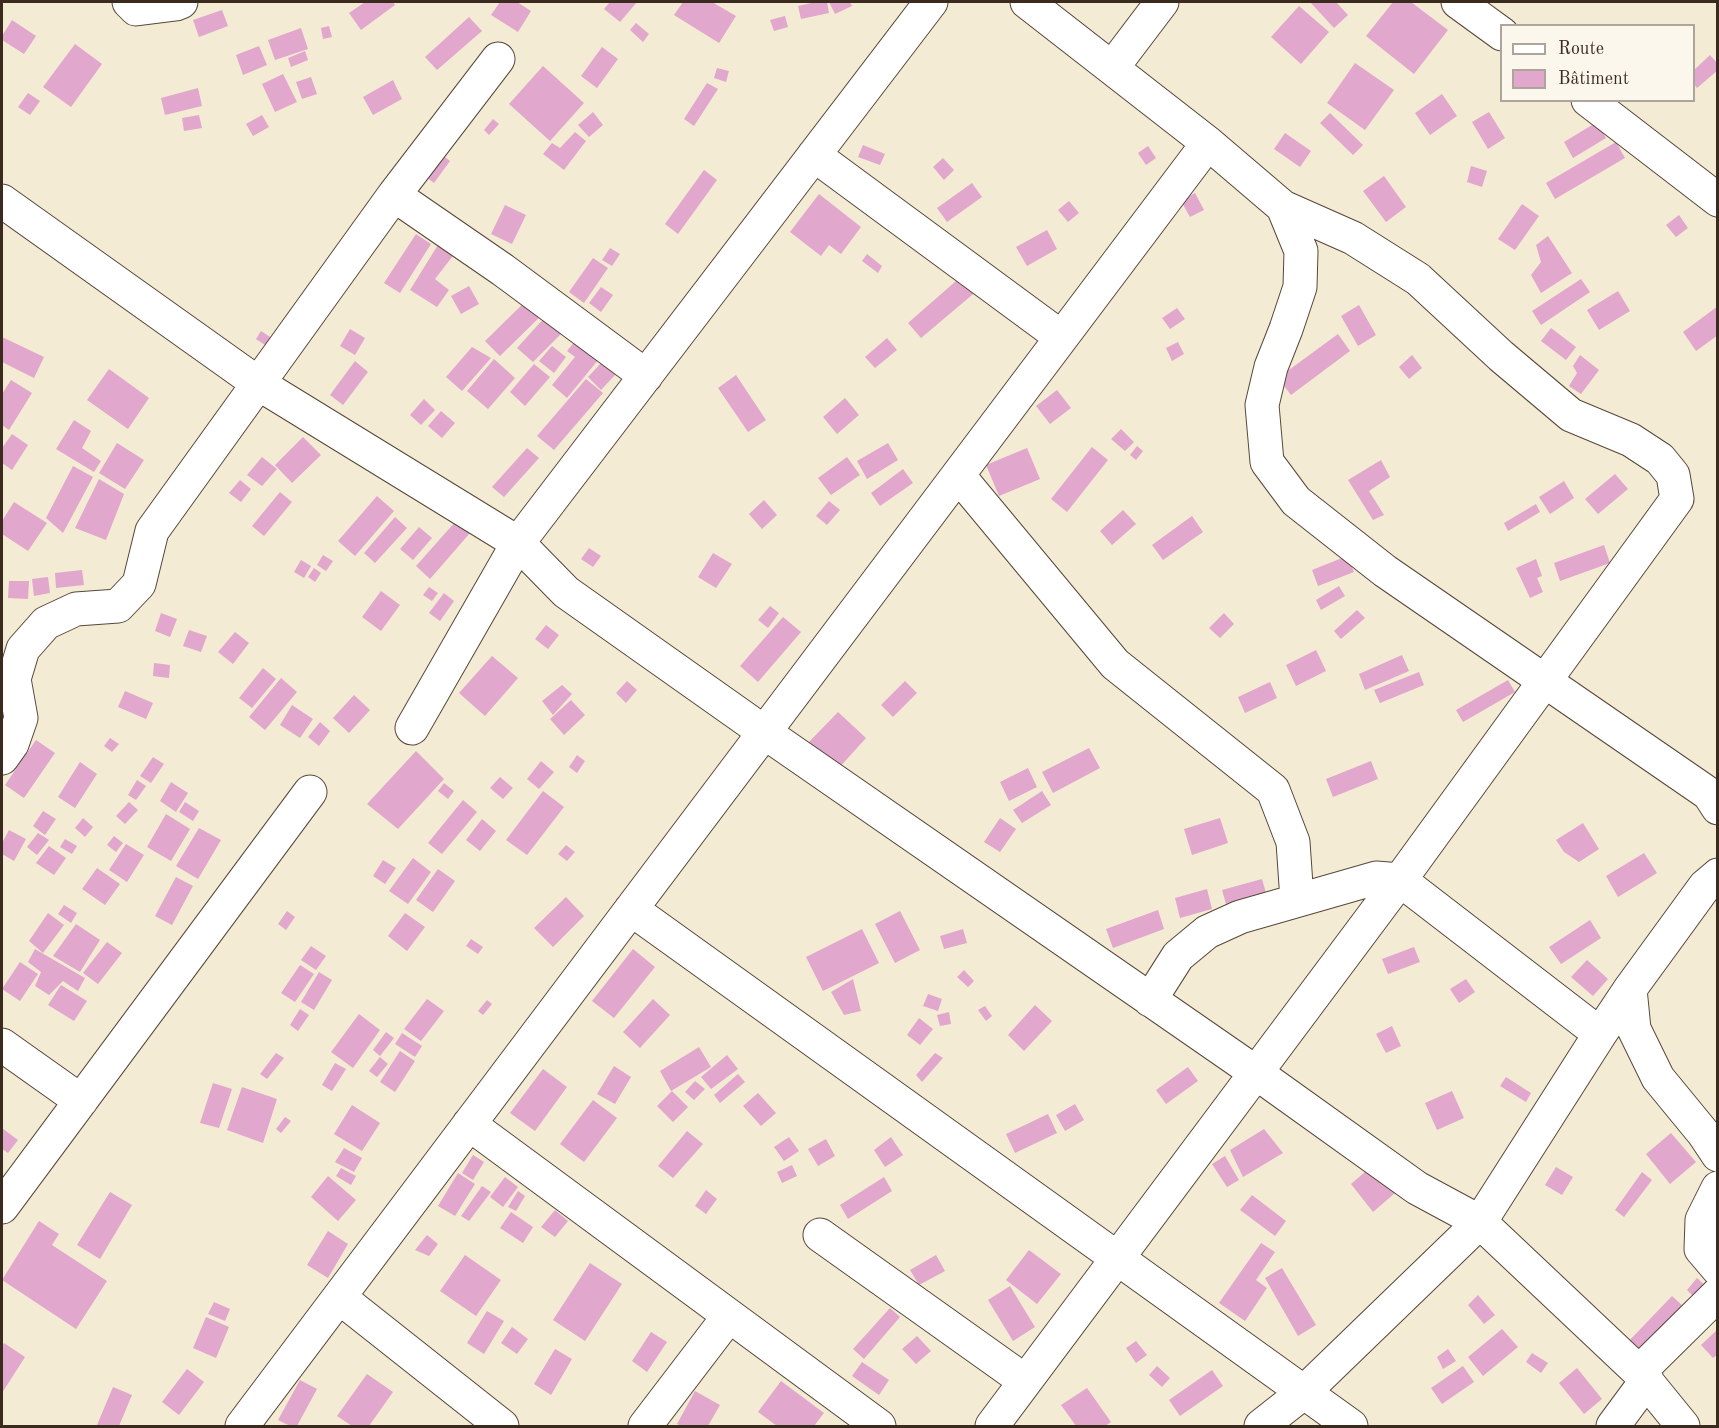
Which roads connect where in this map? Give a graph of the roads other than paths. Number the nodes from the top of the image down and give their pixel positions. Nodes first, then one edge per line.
1 (129, 2) edge
2 (181, 2) edge
3 (931, 2) edge
4 (1027, 2) edge
5 (1162, 2) edge
6 (1458, 2) edge
7 (1500, 33) edge
8 (498, 59) dead end
9 (1112, 68) junction
10 (1591, 102) edge
11 (1208, 143) junction
12 (814, 155) junction
13 (394, 195) junction
14 (1718, 200) edge
15 (1283, 207) junction
16 (7, 216) edge
17 (1061, 337) junction
18 (646, 376) junction
19 (259, 384) junction
20 (958, 475) junction
21 (518, 543) junction
22 (1545, 681) junction
23 (412, 728) dead end
24 (764, 732) junction
25 (2, 758) edge
26 (310, 792) dead end
27 (1718, 808) edge
28 (1718, 875) edge
29 (1400, 880) junction
30 (1297, 900) junction
31 (631, 909) junction
32 (1630, 988) junction
33 (1150, 1000) junction
34 (1600, 1034) junction
35 (2, 1045) edge
36 (1255, 1072) junction
37 (81, 1101) junction
38 (469, 1124) junction
39 (1718, 1155) edge
40 (1718, 1188) edge
41 (2, 1207) edge
42 (1480, 1222) junction
43 (819, 1235) dead end
44 (1116, 1258) junction
45 (1718, 1269) edge
46 (1718, 1294) edge
47 (339, 1297) junction
48 (729, 1316) junction
49 (1643, 1376) junction
50 (1025, 1381) junction
51 (1303, 1393) junction
52 (242, 1426) edge
53 (502, 1426) edge
54 (645, 1426) edge
55 (879, 1426) edge
56 (992, 1426) edge
57 (1262, 1426) edge
58 (1351, 1426) edge
59 (1613, 1426) edge
60 (1683, 1426) edge

1 - 2 street
3 - 12 street
4 - 9 street
5 - 9 street
6 - 7 street
8 - 13 street
9 - 11 street
10 - 14 street
11 - 15 street
11 - 17 street
12 - 17 street
12 - 18 street
13 - 18 street
13 - 19 street
15 - 22 street
15 - 22 street
16 - 19 street
17 - 20 street
18 - 21 street
19 - 21 street
19 - 25 street
20 - 24 street
20 - 30 street
21 - 23 street
21 - 24 street
22 - 27 street
22 - 29 street
24 - 31 street
24 - 33 street
26 - 37 street
28 - 32 street
29 - 30 street
29 - 34 street
29 - 36 street
30 - 33 street
31 - 38 street
31 - 44 street
32 - 34 street
32 - 39 street
33 - 36 street
34 - 42 street
35 - 37 street
36 - 42 street
36 - 44 street
37 - 41 street
38 - 47 street
38 - 48 street
40 - 45 street
42 - 49 street
42 - 51 street
43 - 50 street
44 - 50 street
44 - 51 street
46 - 49 street
47 - 52 street
47 - 53 street
48 - 54 street
48 - 55 street
49 - 59 street
49 - 60 street
50 - 56 street
51 - 57 street
51 - 58 street

